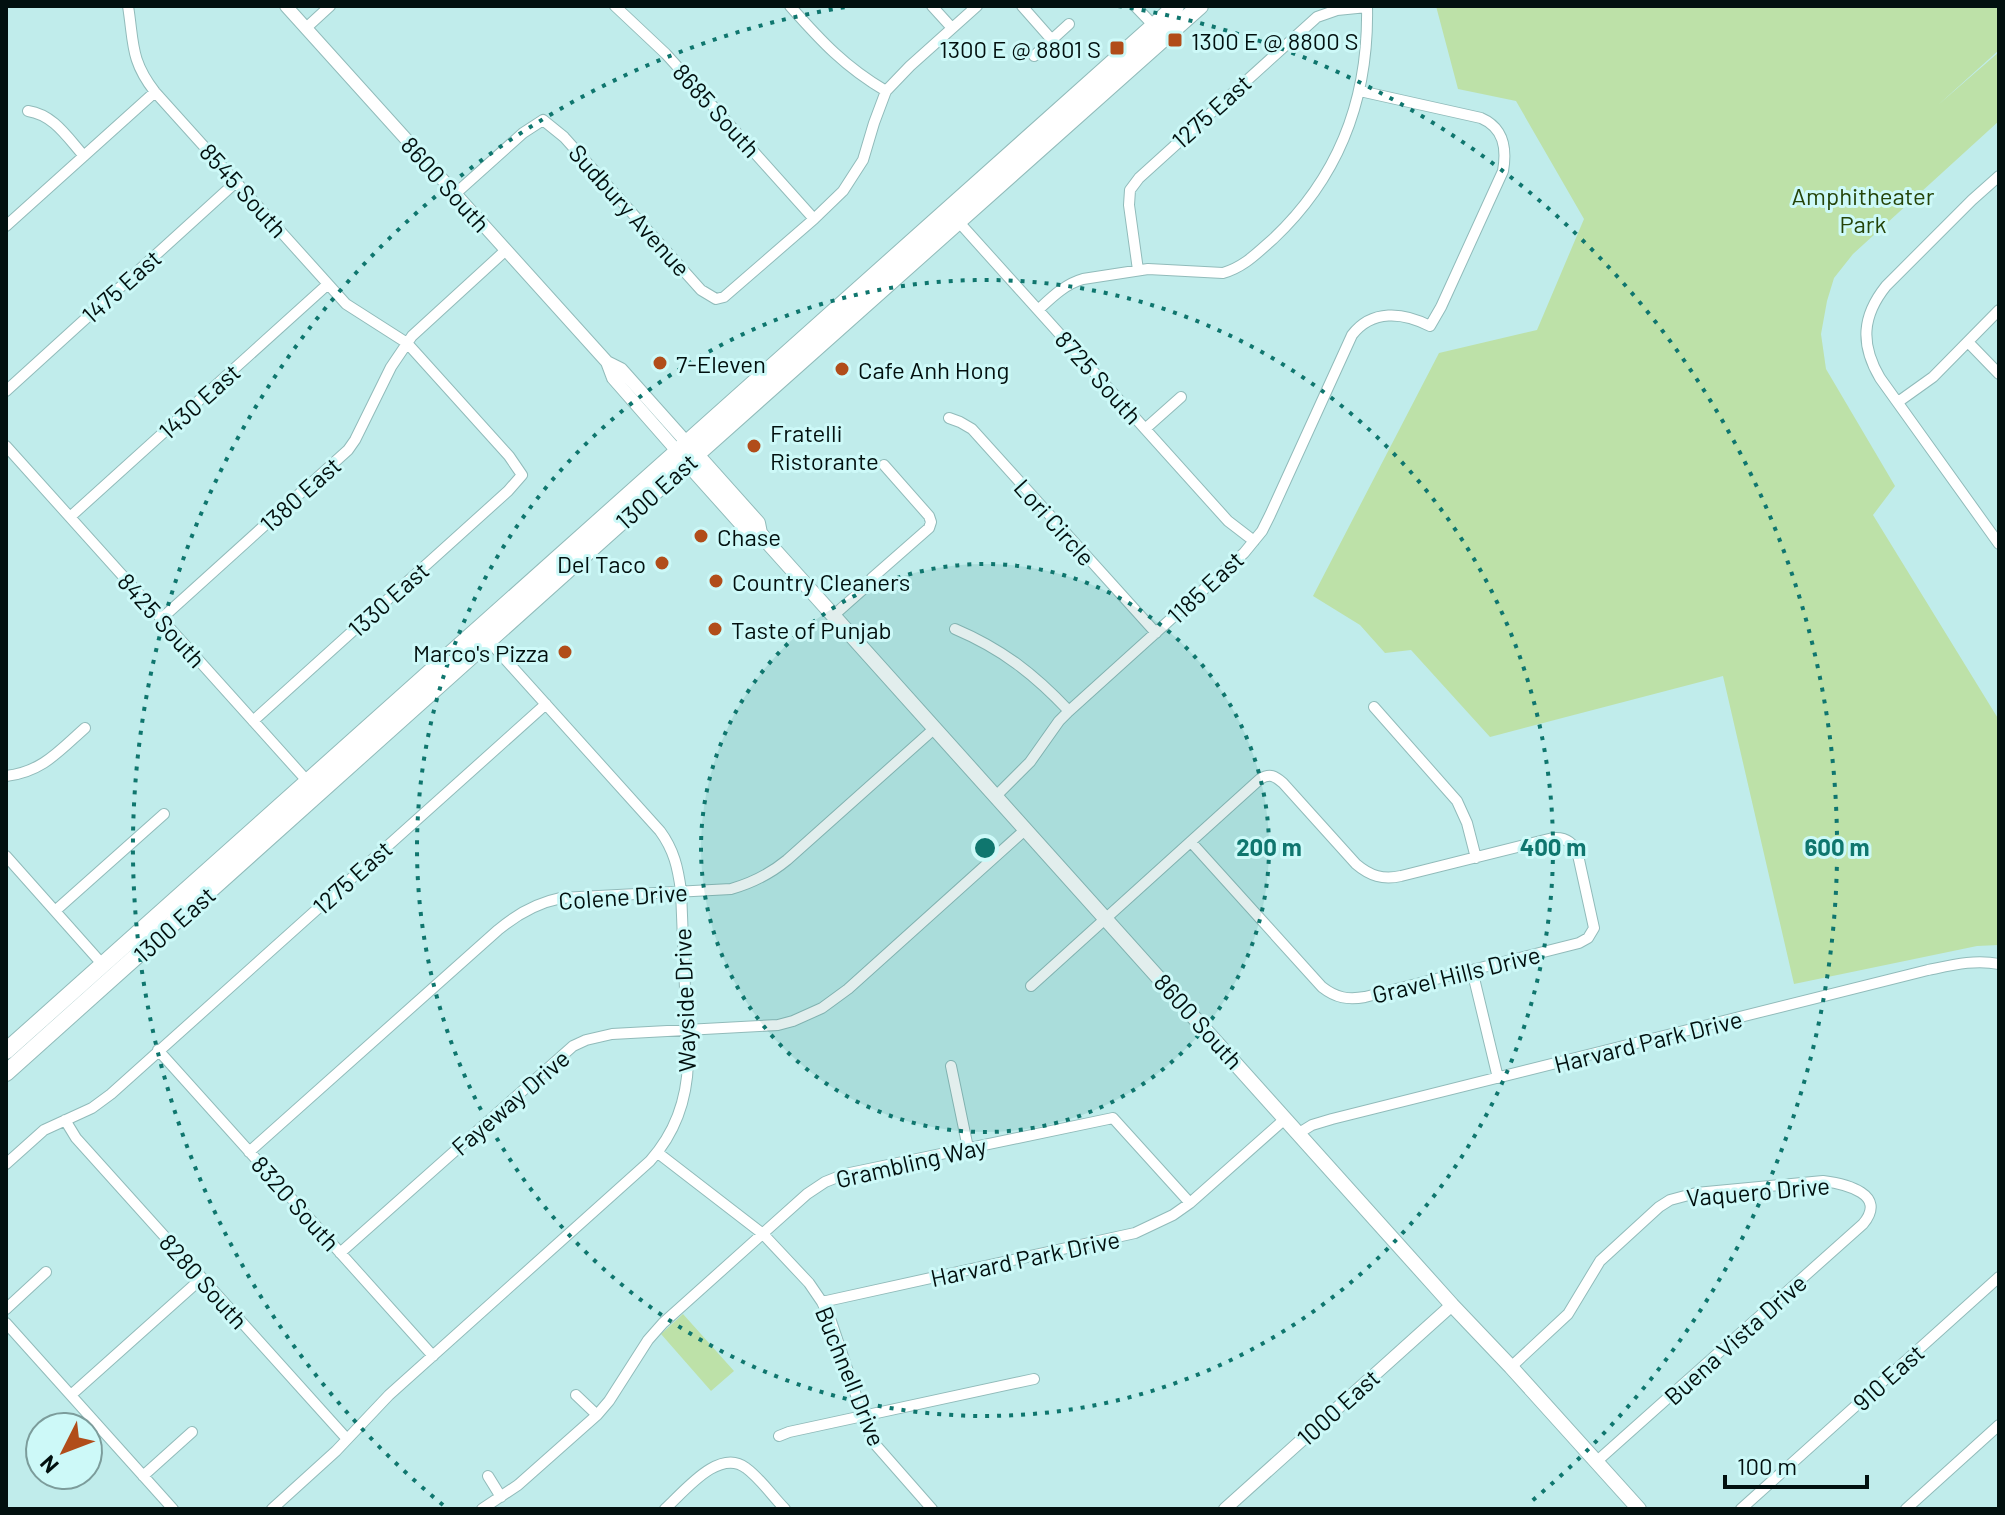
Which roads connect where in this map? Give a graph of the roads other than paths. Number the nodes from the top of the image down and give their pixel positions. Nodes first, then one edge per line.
1 (128, 6) edge
2 (286, 6) edge
3 (330, 6) edge
4 (615, 6) edge
5 (790, 6) edge
6 (932, 6) edge
7 (977, 6) edge
8 (1022, 6) edge
9 (1135, 6) edge
10 (1176, 6) edge
11 (1200, 6) edge
12 (1367, 6) edge
13 (1069, 24) dead end
14 (306, 28) junction
15 (952, 28) junction
16 (1159, 32) junction
17 (1052, 40) junction
18 (1034, 56) dead end
19 (886, 91) junction
20 (1360, 91) junction
21 (155, 92) junction
22 (28, 111) dead end
23 (84, 156) junction
24 (1999, 176) edge
25 (236, 182) junction
26 (455, 194) junction
27 (953, 215) junction
28 (814, 219) junction
29 (6, 226) edge
30 (506, 250) junction
31 (1138, 270) junction
32 (328, 284) junction
33 (1038, 310) junction
34 (1999, 310) edge
35 (1968, 342) junction
36 (407, 343) junction
37 (1999, 374) edge
38 (6, 391) edge
39 (1181, 397) dead end
40 (1898, 402) junction
41 (949, 418) dead end
42 (1145, 429) junction
43 (6, 446) edge
44 (687, 453) junction
45 (884, 465) dead end
46 (522, 475) joint
47 (70, 517) junction
48 (1254, 541) junction
49 (1999, 544) edge
50 (834, 615) junction
51 (161, 619) junction
52 (955, 629) dead end
53 (1156, 633) junction
54 (484, 636) junction
55 (546, 704) junction
56 (1374, 707) dead end
57 (1069, 711) junction
58 (253, 721) junction
59 (85, 728) dead end
60 (935, 728) junction
61 (6, 776) edge
62 (313, 788) junction
63 (996, 796) junction
64 (164, 814) dead end
65 (1026, 829) junction
66 (1191, 842) junction
67 (6, 856) edge
68 (1476, 858) junction
69 (681, 891) junction
70 (55, 911) junction
71 (1106, 918) junction
72 (1999, 964) edge
73 (103, 965) junction
74 (1472, 970) junction
75 (1031, 986) dead end
76 (687, 1030) junction
77 (158, 1050) junction
78 (6, 1051) edge
79 (951, 1066) dead end
80 (6, 1073) edge
81 (1498, 1078) junction
82 (1286, 1118) junction
83 (65, 1120) junction
84 (1299, 1133) junction
85 (968, 1148) junction
86 (249, 1152) junction
87 (658, 1153) junction
88 (6, 1164) edge
89 (1190, 1203) junction
90 (1871, 1213) joint
91 (763, 1234) junction
92 (340, 1253) junction
93 (46, 1272) dead end
94 (1999, 1277) edge
95 (202, 1278) junction
96 (822, 1302) junction
97 (1452, 1305) junction
98 (6, 1309) edge
99 (6, 1323) edge
100 (433, 1356) junction
101 (1511, 1367) junction
102 (1034, 1379) dead end
103 (71, 1395) junction
104 (576, 1395) dead end
105 (597, 1415) junction
106 (863, 1416) junction
107 (1999, 1425) edge
108 (192, 1432) dead end
109 (779, 1436) dead end
110 (347, 1439) junction
111 (1596, 1462) junction
112 (143, 1476) junction
113 (488, 1476) dead end
114 (501, 1497) junction
115 (173, 1509) edge
116 (272, 1509) edge
117 (482, 1509) edge
118 (665, 1509) edge
119 (785, 1509) edge
120 (932, 1509) edge
121 (1225, 1509) edge
122 (1639, 1509) edge
123 (1741, 1509) edge
124 (1906, 1509) edge

1 - 21 street, 8545 South
2 - 14 street, 8600 South
3 - 14 street
4 - 28 street, 8685 South
5 - 19 street
6 - 15 street
7 - 15 street
8 - 17 street
9 - 16 street
10 - 16 main road, 1300 East
11 - 16 main road, 1300 East
12 - 20 street
12 - 31 street, 1275 East
13 - 17 street
14 - 26 street, 8600 South
15 - 19 street
16 - 27 main road, 1300 East
17 - 18 street
19 - 28 street
20 - 31 street
20 - 48 street, 1185 East
21 - 23 street
21 - 25 street, 8545 South
22 - 23 street
23 - 29 street
24 - 40 street
25 - 32 street, 8545 South
25 - 38 street, 1475 East
26 - 28 street, Sudbury Avenue
26 - 30 street, 8600 South
27 - 33 street, 8725 South
27 - 44 main road, 1300 East
30 - 36 street, 1380 East
30 - 44 street, 8600 South
31 - 33 street
32 - 36 street, 8545 South
32 - 47 street, 1430 East
33 - 42 street, 8725 South
34 - 35 street
35 - 37 street
35 - 40 street
36 - 46 street, 8545 South
36 - 51 street, 1380 East
39 - 42 street
40 - 49 street
41 - 53 street, Lori Circle
42 - 48 street, 8725 South
43 - 47 street, 8425 South
44 - 50 main road, 8600 South
44 - 54 main road, 1300 East
45 - 50 street
46 - 58 street, 1330 East
47 - 51 street, 8425 South
48 - 53 street, 1185 East
50 - 60 main road, 8600 South
51 - 58 street, 8425 South
52 - 57 street
53 - 57 street, 1185 East
54 - 55 street, Wayside Drive
54 - 62 main road, 1300 East
55 - 69 street, Wayside Drive
55 - 77 street, 1275 East
56 - 68 street
57 - 63 street, 1185 East
58 - 62 street, 8425 South
59 - 61 street
60 - 63 main road, 8600 South
60 - 69 street, Colene Drive
62 - 73 main road, 1300 East
62 - 80 main road, 1300 East
63 - 65 main road, 8600 South
64 - 70 street
65 - 71 main road, 8600 South
65 - 76 street, Fayeway Drive
66 - 68 street
66 - 71 street
66 - 74 street, Gravel Hills Drive
67 - 70 street
68 - 74 street, Gravel Hills Drive
69 - 76 street, Wayside Drive
69 - 86 street, Colene Drive
70 - 73 street
71 - 75 street
71 - 82 main road, 8600 South
72 - 81 street, Harvard Park Drive
73 - 78 main road, 1300 East
74 - 81 street
76 - 87 street, Wayside Drive
76 - 92 street, Fayeway Drive
77 - 83 street, 1275 East
77 - 86 street, 8320 South
79 - 85 street
81 - 84 street, Harvard Park Drive
82 - 84 main road, 8600 South
82 - 89 street, Harvard Park Drive
83 - 88 street, 1275 East
83 - 95 street, 8280 South
84 - 97 main road, 8600 South
85 - 89 street, Grambling Way
85 - 91 street, Grambling Way
86 - 92 street, 8320 South
87 - 91 street, Buchnell Drive
87 - 100 street, Wayside Drive
89 - 96 street, Harvard Park Drive
90 - 101 street, Vaquero Drive
90 - 111 street, Buena Vista Drive
91 - 96 street, Buchnell Drive
91 - 105 street, Grambling Way
92 - 100 street, 8320 South
93 - 98 street
94 - 123 street, 910 East
95 - 103 street
95 - 110 street, 8280 South
96 - 106 street, Buchnell Drive
97 - 101 main road, 8600 South
97 - 121 street, 1000 East
99 - 103 street
100 - 110 street, Wayside Drive
101 - 111 main road, 8600 South
102 - 106 street
103 - 112 street
104 - 105 street
105 - 114 street, Grambling Way
106 - 109 street
106 - 120 street, Buchnell Drive
107 - 124 street
108 - 112 street
110 - 116 street, Wayside Drive
111 - 122 main road, 8600 South
112 - 115 street
113 - 114 street
114 - 117 street, Grambling Way
118 - 119 street

